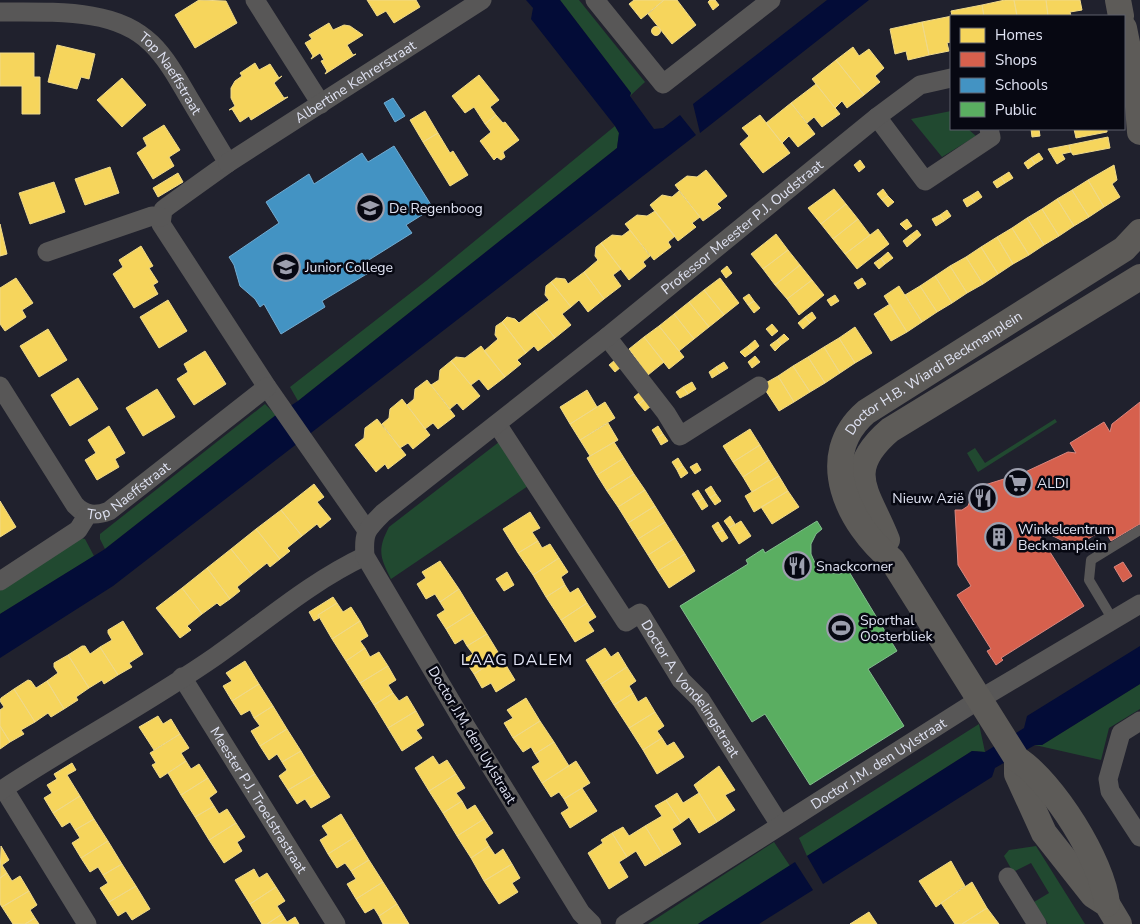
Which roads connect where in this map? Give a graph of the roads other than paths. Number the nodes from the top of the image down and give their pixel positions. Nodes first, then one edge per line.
1 (255, 0) edge
2 (482, 0) edge
3 (595, 0) edge
4 (772, 0) edge
5 (1118, 0) edge
6 (0, 12) edge
7 (1121, 15) edge
8 (1125, 38) edge
9 (950, 78) edge
10 (1137, 85) edge
11 (321, 104) junction
12 (877, 117) junction
13 (989, 130) edge
14 (1140, 132) edge
15 (228, 163) junction
16 (161, 217) junction
17 (1140, 232) edge
18 (48, 252) dead end
19 (1140, 277) edge
20 (607, 337) junction
21 (0, 386) edge
22 (759, 386) dead end
23 (267, 387) junction
24 (498, 424) junction
25 (88, 514) junction
26 (1140, 530) edge
27 (365, 542) junction
28 (892, 560) junction
29 (0, 581) edge
30 (1140, 604) edge
31 (1113, 620) junction
32 (182, 677) junction
33 (980, 699) junction
34 (1140, 721) edge
35 (2, 790) edge
36 (780, 825) junction
37 (1140, 837) edge
38 (1008, 877) dead end
39 (1113, 914) edge
40 (87, 924) edge
41 (336, 924) edge
42 (592, 924) edge
43 (625, 924) edge
44 (1037, 924) edge

1 - 11 street
2 - 11 street, Albertine Kehrerstraat
3 - 4 street
5 - 7 street
6 - 15 street, Top Naeffstraat
8 - 10 street
9 - 12 street, Professor Meester P.J. Oudstraat
10 - 14 street
11 - 15 street, Albertine Kehrerstraat
12 - 13 street
12 - 20 street, Professor Meester P.J. Oudstraat
15 - 16 street
16 - 18 street
16 - 23 street
17 - 28 street, Doctor H.B. Wiardi Beckmanplein
19 - 28 street, Doctor H.B. Wiardi Beckmanplein
20 - 22 street
20 - 24 street, Professor Meester P.J. Oudstraat
21 - 25 street, Top Naeffstraat
23 - 25 street, Top Naeffstraat
23 - 27 street, Doctor J.M. den Uylstraat
24 - 27 street, Professor Meester P.J. Oudstraat
24 - 36 street, Doctor A. Vondelingstraat
25 - 29 street
26 - 31 lane
27 - 32 street, Professor Meester P.J. Oudstraat
27 - 42 street, Doctor J.M. den Uylstraat
28 - 33 street, Doctor H.B. Wiardi Beckmanplein
30 - 31 street, Doctor J.M. den Uylstraat
31 - 33 street, Doctor J.M. den Uylstraat
32 - 35 street, Professor Meester P.J. Oudstraat
32 - 41 street, Meester P.J. Troelstrastraat
33 - 36 street, Doctor J.M. den Uylstraat
33 - 39 street, Doctor H.B. Wiardi Beckmanplein
34 - 37 street
35 - 40 street
36 - 43 street, Doctor J.M. den Uylstraat
38 - 44 street

